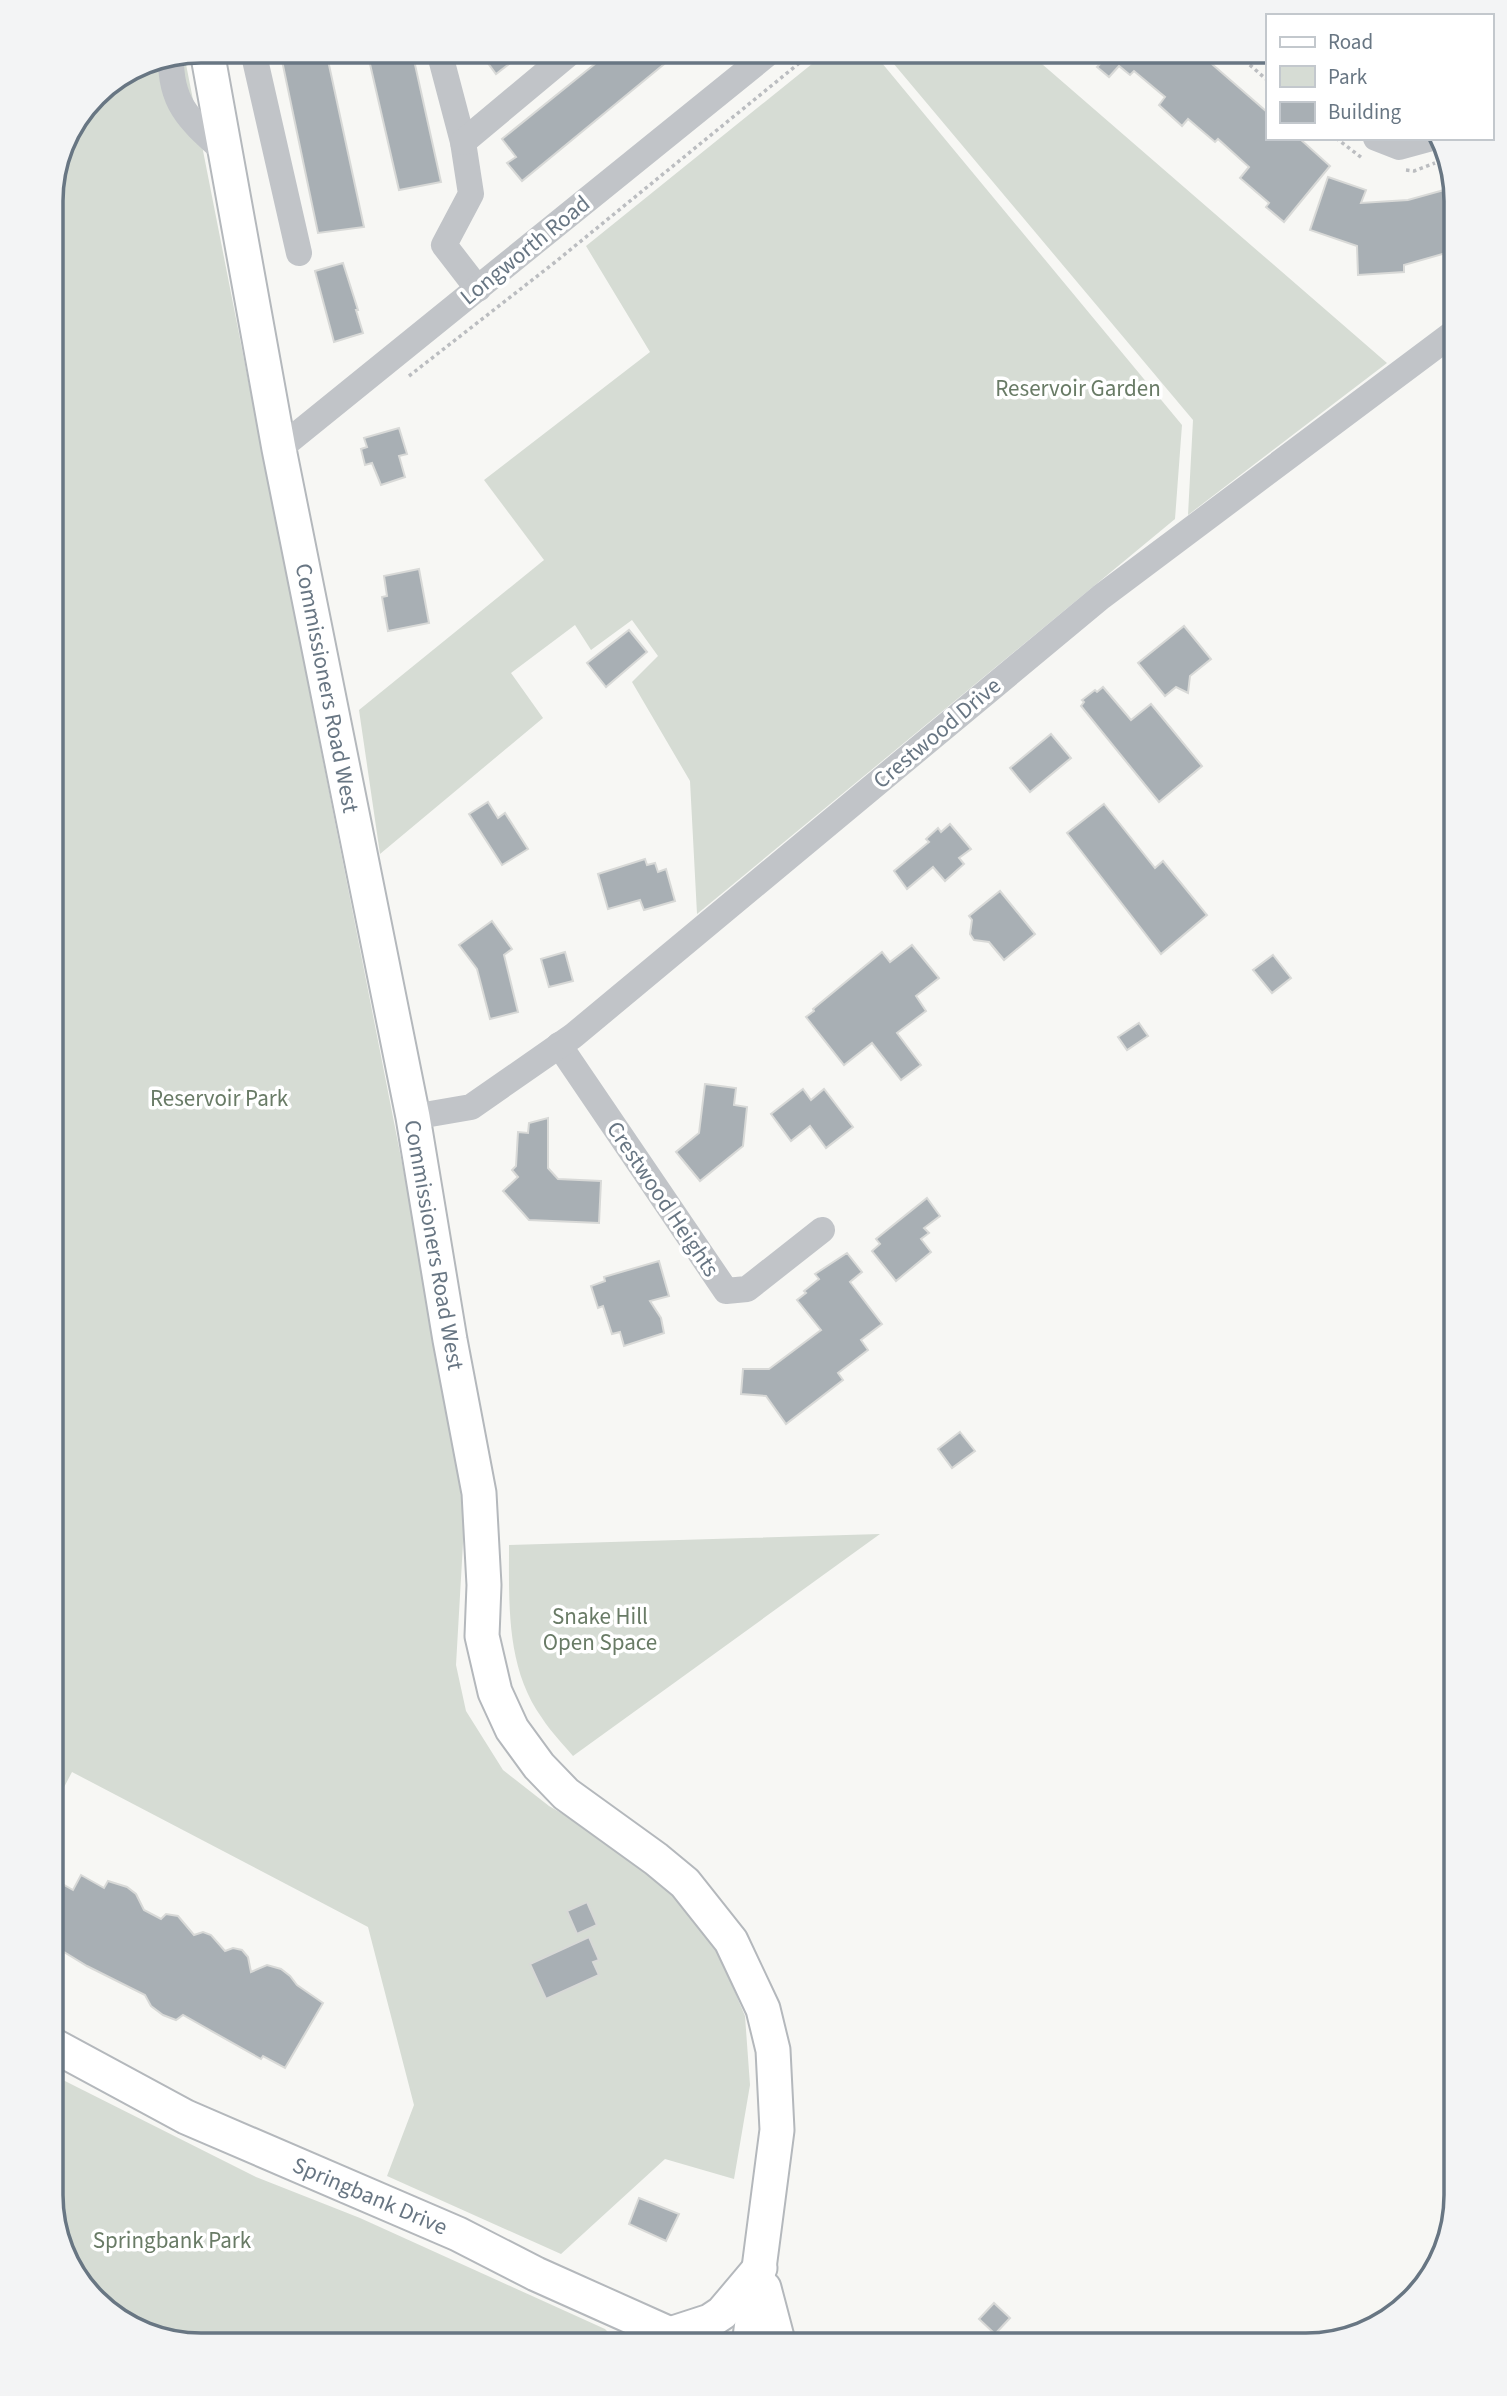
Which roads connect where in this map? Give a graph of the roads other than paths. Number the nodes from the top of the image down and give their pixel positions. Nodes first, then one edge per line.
1 (209, 63) edge
2 (256, 63) edge
3 (442, 63) edge
4 (558, 63) edge
5 (756, 63) edge
6 (172, 66) edge
7 (1382, 140) edge
8 (1424, 140) edge
9 (463, 142) junction
10 (226, 153) junction
11 (299, 253) dead end
12 (478, 289) junction
13 (1444, 340) edge
14 (279, 449) junction
15 (559, 1045) junction
16 (413, 1117) junction
17 (822, 1230) dead end
18 (63, 2050) edge
19 (760, 2268) junction
20 (652, 2333) edge
21 (685, 2333) edge
22 (751, 2333) edge
23 (776, 2333) edge

1 - 10 main road, Commissioners Road West
2 - 11 street
3 - 9 street
4 - 9 street
5 - 12 street, Longworth Road
6 - 10 street
7 - 8 street
9 - 12 street
10 - 14 main road, Commissioners Road West
12 - 14 street, Longworth Road
13 - 15 street, Crestwood Drive
14 - 16 main road, Commissioners Road West
15 - 16 street, Crestwood Drive
15 - 17 street, Crestwood Heights
16 - 19 main road, Commissioners Road West
18 - 20 main road, Springbank Drive
19 - 21 main road
19 - 22 main road, Commissioners Road West
19 - 23 main road

